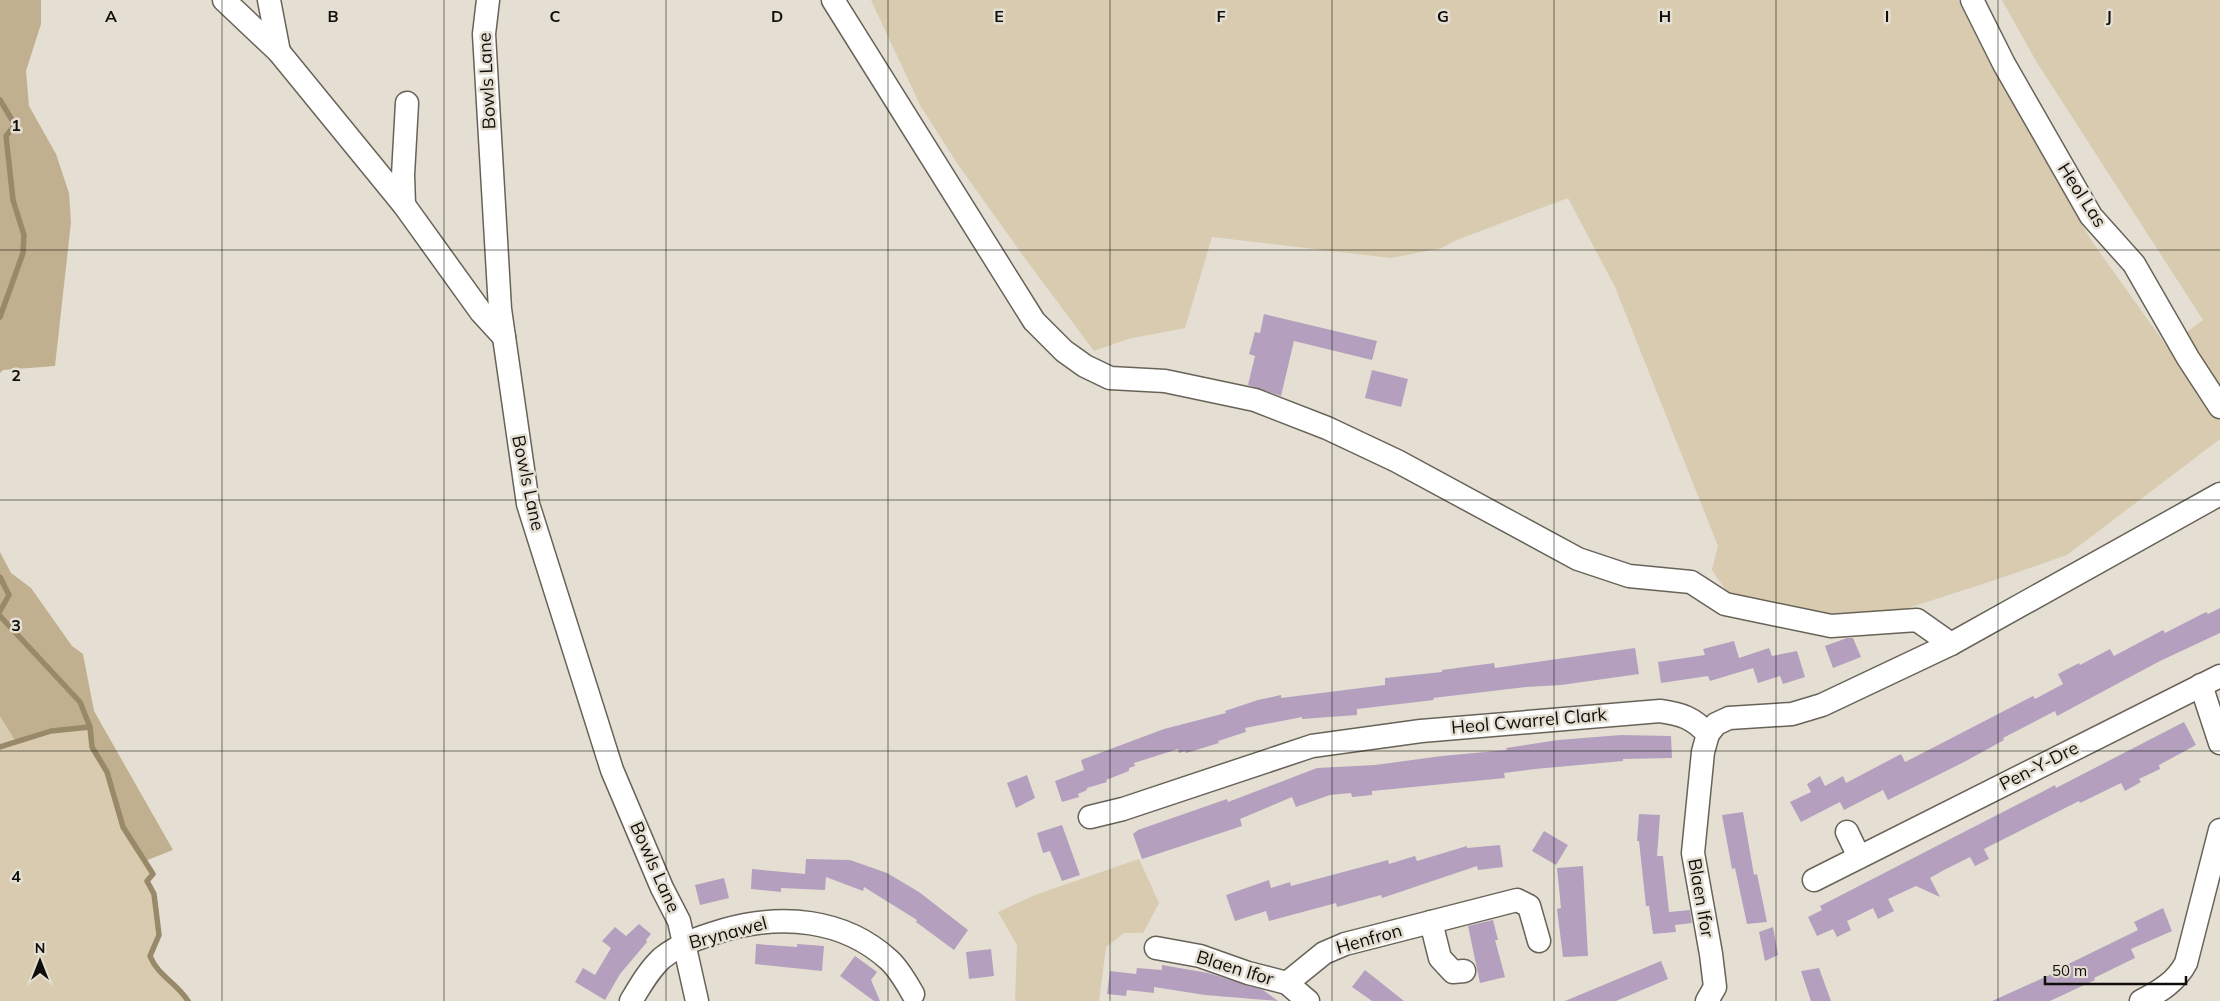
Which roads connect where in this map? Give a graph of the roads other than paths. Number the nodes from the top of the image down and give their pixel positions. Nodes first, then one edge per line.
1 (224, 0) edge
2 (268, 0) edge
3 (488, 0) edge
4 (833, 0) edge
5 (1972, 0) edge
6 (279, 52) junction
7 (407, 103) dead end
8 (404, 205) junction
9 (504, 337) junction
10 (2220, 407) edge
11 (2220, 494) edge
12 (1951, 644) junction
13 (2210, 680) edge
14 (1708, 734) junction
15 (2220, 743) edge
16 (1090, 817) dead end
17 (2220, 830) edge
18 (1847, 832) dead end
19 (1859, 857) junction
20 (1814, 880) dead end
21 (1431, 922) junction
22 (1538, 941) dead end
23 (684, 943) junction
24 (1156, 948) dead end
25 (1464, 971) dead end
26 (1287, 983) junction
27 (913, 994) dead end
28 (2171, 994) edge
29 (631, 1001) edge
30 (697, 1001) edge
31 (1308, 1001) edge
32 (1707, 1001) edge
33 (2141, 1001) edge

1 - 6 street
2 - 6 street
3 - 9 street, Bowls Lane
4 - 12 street
5 - 10 street, Heol Las
6 - 8 street
7 - 8 street
8 - 9 street
9 - 23 street, Bowls Lane
11 - 12 street
12 - 14 street
13 - 15 street
13 - 19 street, Pen-Y-Dre
14 - 16 street, Heol Cwarrel Clark
14 - 32 street, Blaen Ifor
17 - 28 street
18 - 19 street
19 - 20 street, Pen-Y-Dre
21 - 22 street, Henfron
21 - 25 street
21 - 26 street, Henfron
23 - 27 street, Brynawel
23 - 29 street, Brynawel
23 - 30 street, Bowls Lane
24 - 26 street, Blaen Ifor
26 - 31 street, Blaen Ifor
28 - 33 street

